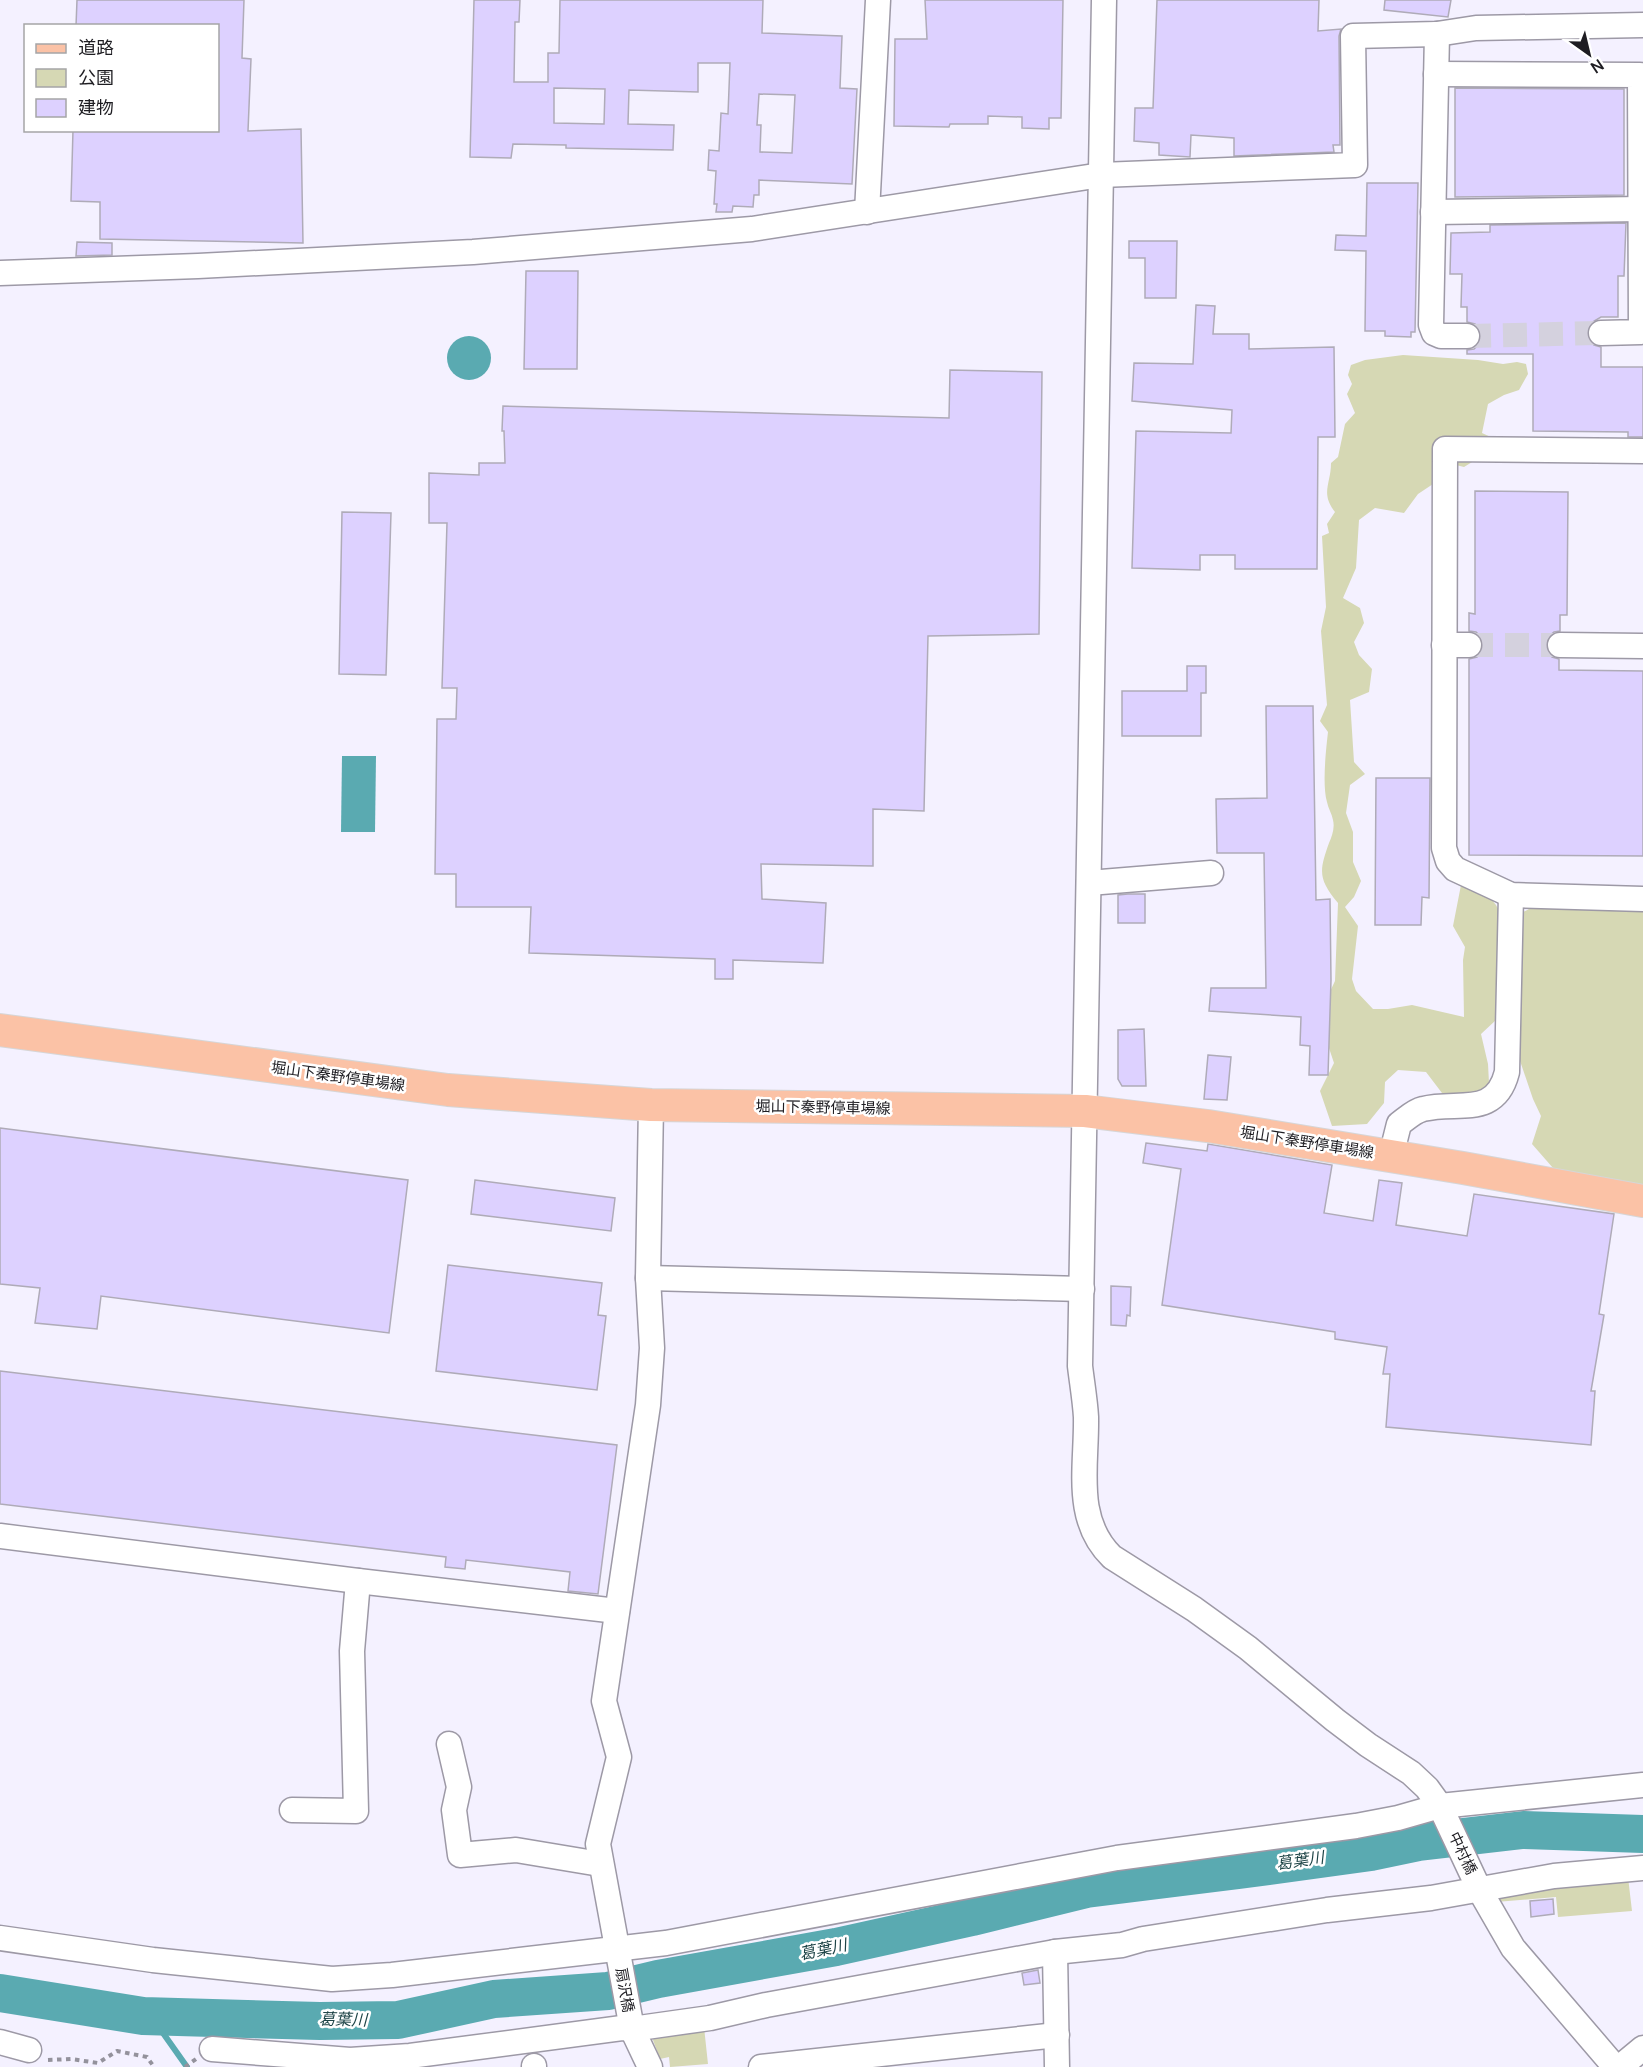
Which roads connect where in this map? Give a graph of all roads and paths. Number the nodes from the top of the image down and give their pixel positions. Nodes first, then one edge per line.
1 (878, 0) edge
2 (1104, 0) edge
3 (1643, 25) edge
4 (1437, 34) junction
5 (1436, 74) junction
6 (1101, 175) junction
7 (1641, 209) junction
8 (867, 212) junction
9 (1433, 212) junction
10 (0, 273) edge
11 (1601, 333) tunnel mouth
12 (1467, 336) tunnel mouth
13 (1643, 451) edge
14 (1444, 645) junction
15 (1469, 645) tunnel mouth
16 (1560, 645) tunnel mouth
17 (1643, 646) edge
18 (1211, 873) dead end
19 (1089, 883) junction
20 (1511, 895) junction
21 (1643, 898) edge
22 (0, 1030) edge
23 (651, 1105) junction
24 (1085, 1111) junction
25 (1391, 1156) junction
26 (1643, 1201) edge
27 (648, 1278) junction
28 (1082, 1289) junction
29 (0, 1536) edge
30 (358, 1581) junction
31 (618, 1611) junction
32 (449, 1744) dead end
33 (1643, 1785) edge
34 (292, 1810) dead end
35 (1443, 1812) junction
36 (600, 1864) junction
37 (1643, 1868) edge
38 (1479, 1889) junction
39 (0, 1938) edge
40 (618, 1950) junction
41 (1056, 1952) junction
42 (632, 2029) junction
43 (1057, 2035) junction
44 (0, 2042) edge
45 (1643, 2048) edge
46 (212, 2049) dead end
47 (29, 2050) joint
48 (916, 2058) edge
49 (154, 2067) edge
50 (650, 2067) edge
51 (761, 2067) edge
52 (1057, 2067) edge
53 (1615, 2067) edge
54 (1620, 2067) edge

1 - 8 street
2 - 6 street, 中村橋
3 - 4 street
4 - 5 street
4 - 6 street
5 - 7 street
5 - 9 street
6 - 8 street
6 - 19 street, 中村橋
7 - 9 street
7 - 11 street
8 - 10 street
9 - 12 street
13 - 14 street
14 - 15 street
14 - 20 street
16 - 17 street
18 - 19 street
19 - 24 street, 中村橋
20 - 21 street
20 - 25 street
22 - 23 main road, 堀山下秦野停車場線
23 - 24 main road, 堀山下秦野停車場線
23 - 27 street, 扇沢橋
24 - 25 main road, 堀山下秦野停車場線
24 - 28 street, 中村橋
25 - 26 main road, 堀山下秦野停車場線
27 - 28 street
27 - 31 street, 扇沢橋
28 - 35 street, 中村橋
29 - 30 street
30 - 31 street
30 - 34 street
31 - 36 street, 扇沢橋
32 - 36 street
33 - 35 street
35 - 38 street, 中村橋
35 - 40 street
36 - 40 street, 扇沢橋
37 - 38 street
38 - 41 street
38 - 53 street, 中村橋
39 - 40 street
40 - 42 street, 扇沢橋
41 - 42 street
41 - 43 street
42 - 46 street
42 - 50 street, 扇沢橋
43 - 48 street
43 - 52 street
44 - 47 street
45 - 54 street
47 - 49 path
48 - 51 street

